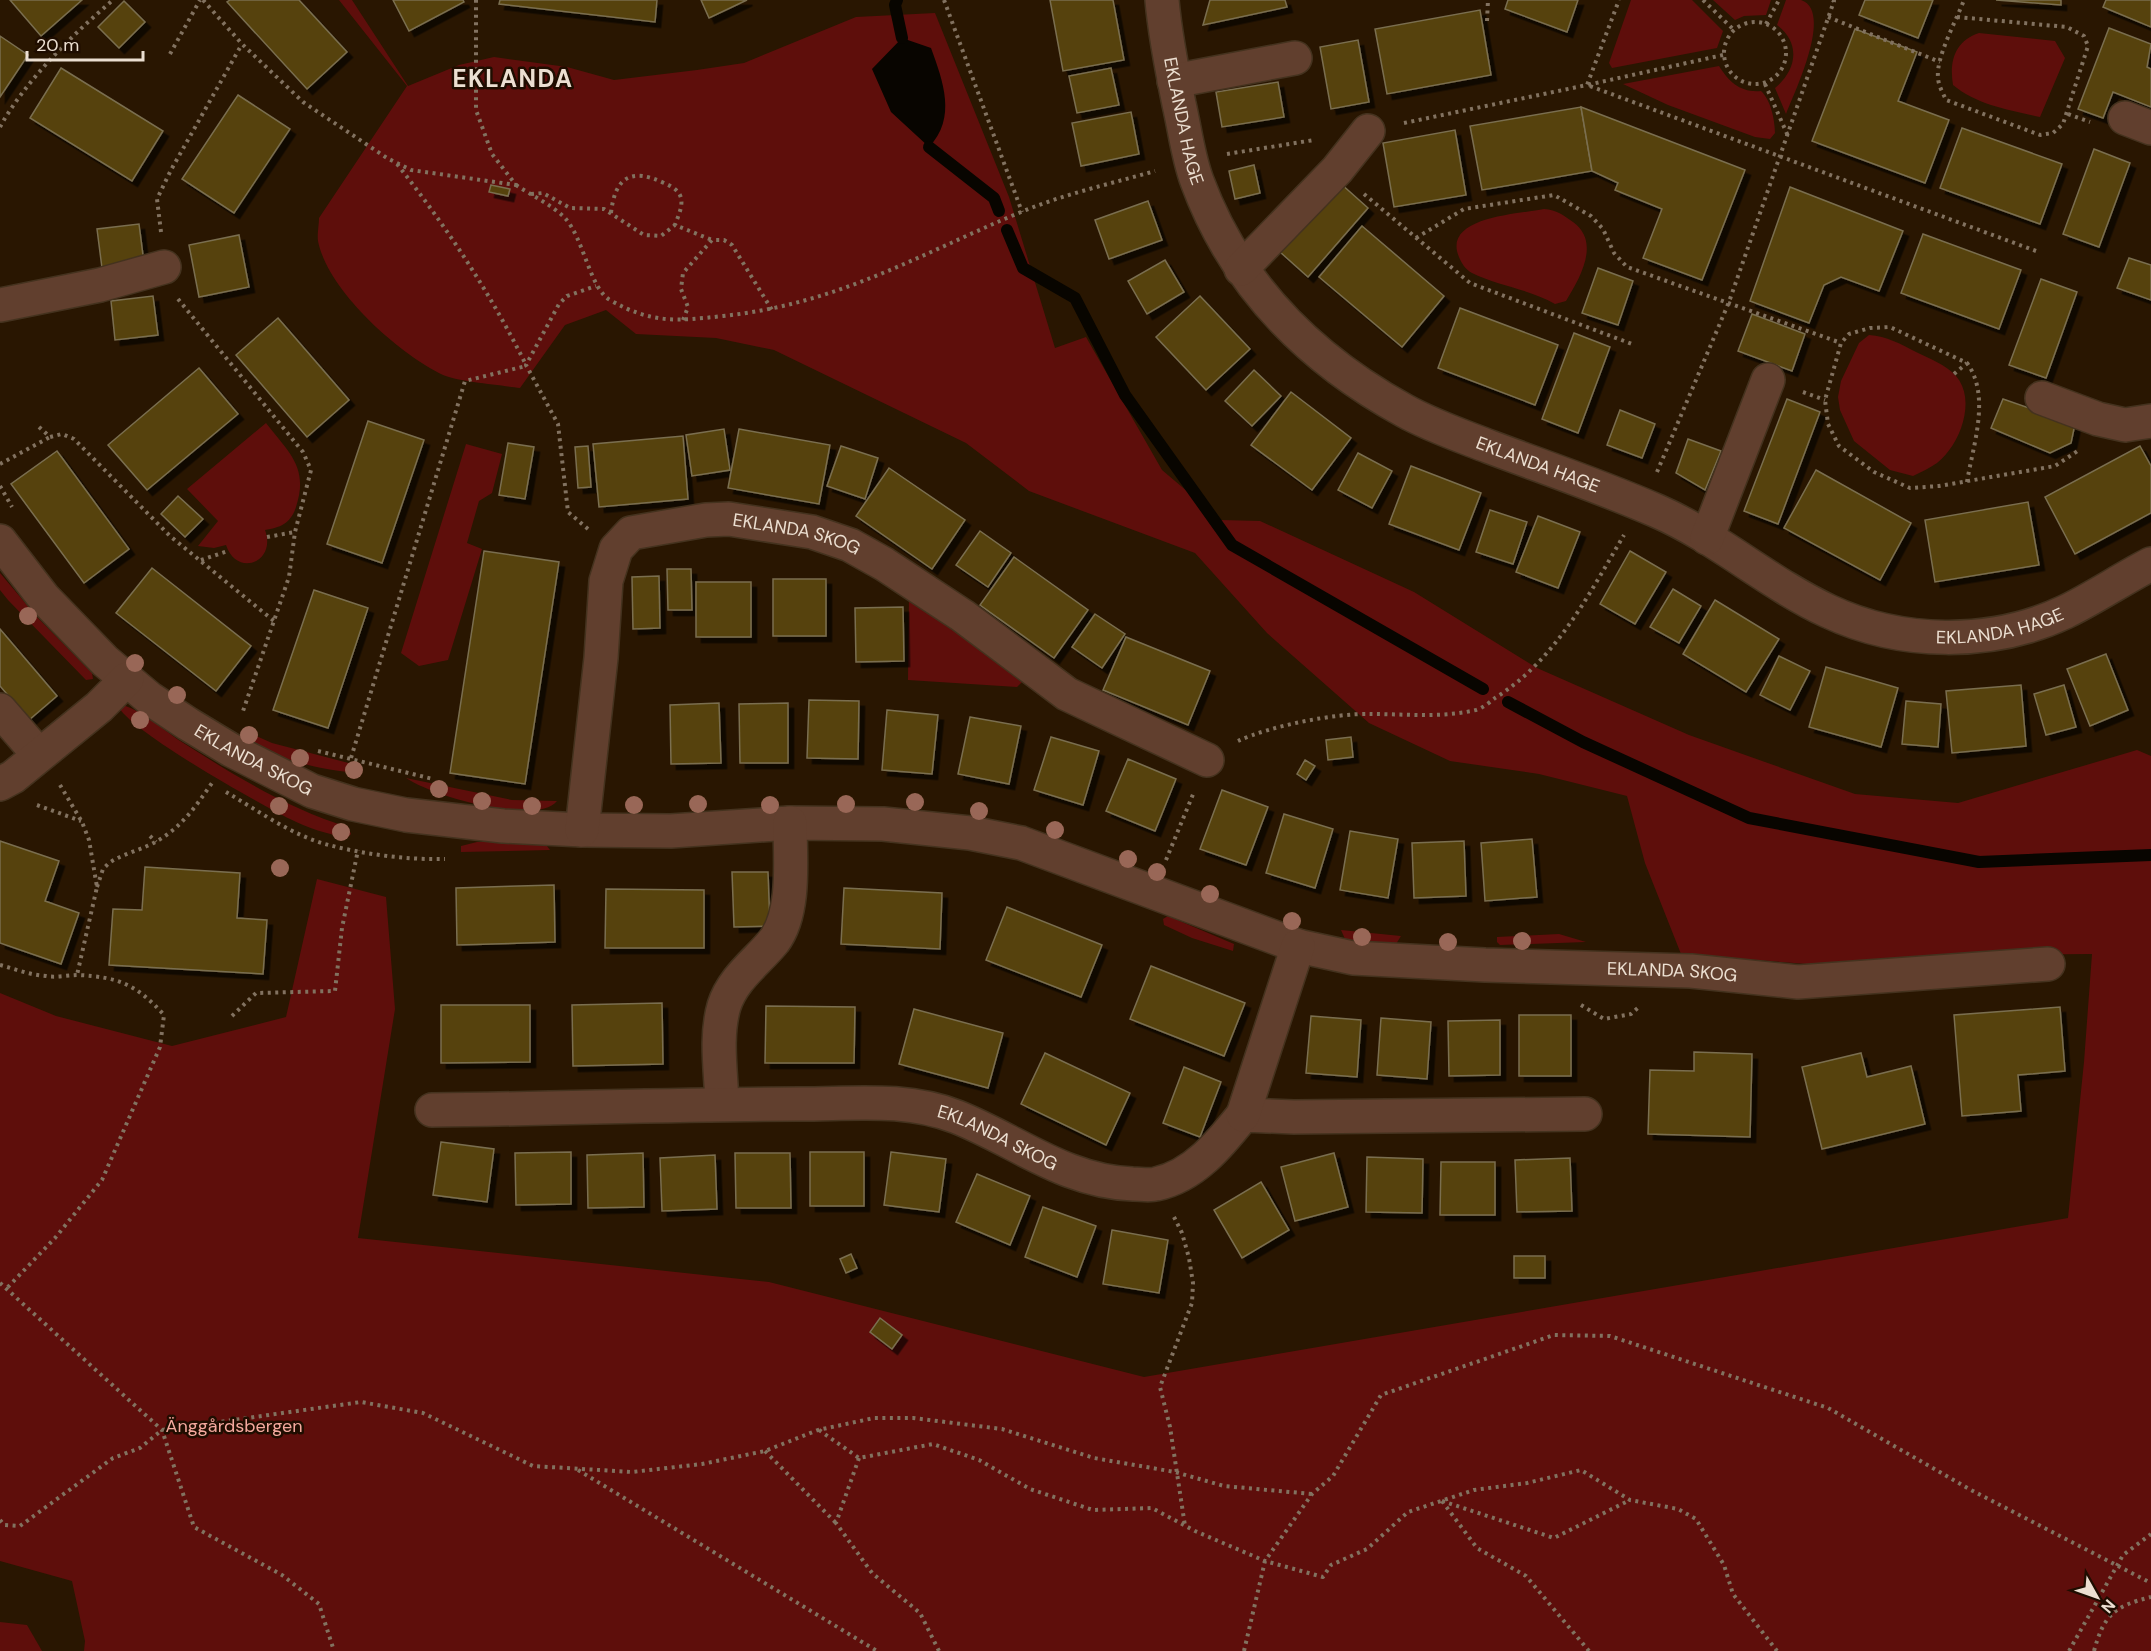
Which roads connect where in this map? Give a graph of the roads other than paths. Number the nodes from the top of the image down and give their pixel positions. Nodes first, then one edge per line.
1 (1162, 0) edge
2 (1295, 58) dead end
3 (1174, 81) junction
4 (1368, 130) road end
5 (164, 267) road end
6 (1241, 269) junction
7 (0, 305) edge
8 (1768, 380) dead end
9 (2042, 398) dead end
10 (2151, 420) edge
11 (1707, 538) junction
12 (0, 541) edge
13 (2144, 576) edge
14 (127, 679) junction
15 (0, 710) edge
16 (39, 755) junction
17 (1207, 760) road end
18 (0, 784) edge
19 (790, 823) junction
20 (582, 830) junction
21 (1298, 946) junction
22 (2048, 964) dead end
23 (722, 1103) junction
24 (432, 1110) dead end
25 (1584, 1114) dead end
26 (1243, 1115) junction

1 - 3 street, EKLANDA HAGE
2 - 3 street
3 - 6 street, EKLANDA HAGE
4 - 6 street
5 - 7 street
6 - 11 street, EKLANDA HAGE
8 - 11 street
9 - 10 street
11 - 13 street, EKLANDA HAGE
12 - 14 street, EKLANDA SKOG
14 - 16 street
14 - 20 street, EKLANDA SKOG
15 - 16 street
16 - 18 street
17 - 20 street, EKLANDA SKOG
19 - 20 street, EKLANDA SKOG
19 - 21 street, EKLANDA SKOG
19 - 23 street
21 - 22 street, EKLANDA SKOG
21 - 26 street, EKLANDA SKOG
23 - 24 street, EKLANDA SKOG
23 - 26 street, EKLANDA SKOG
25 - 26 street

